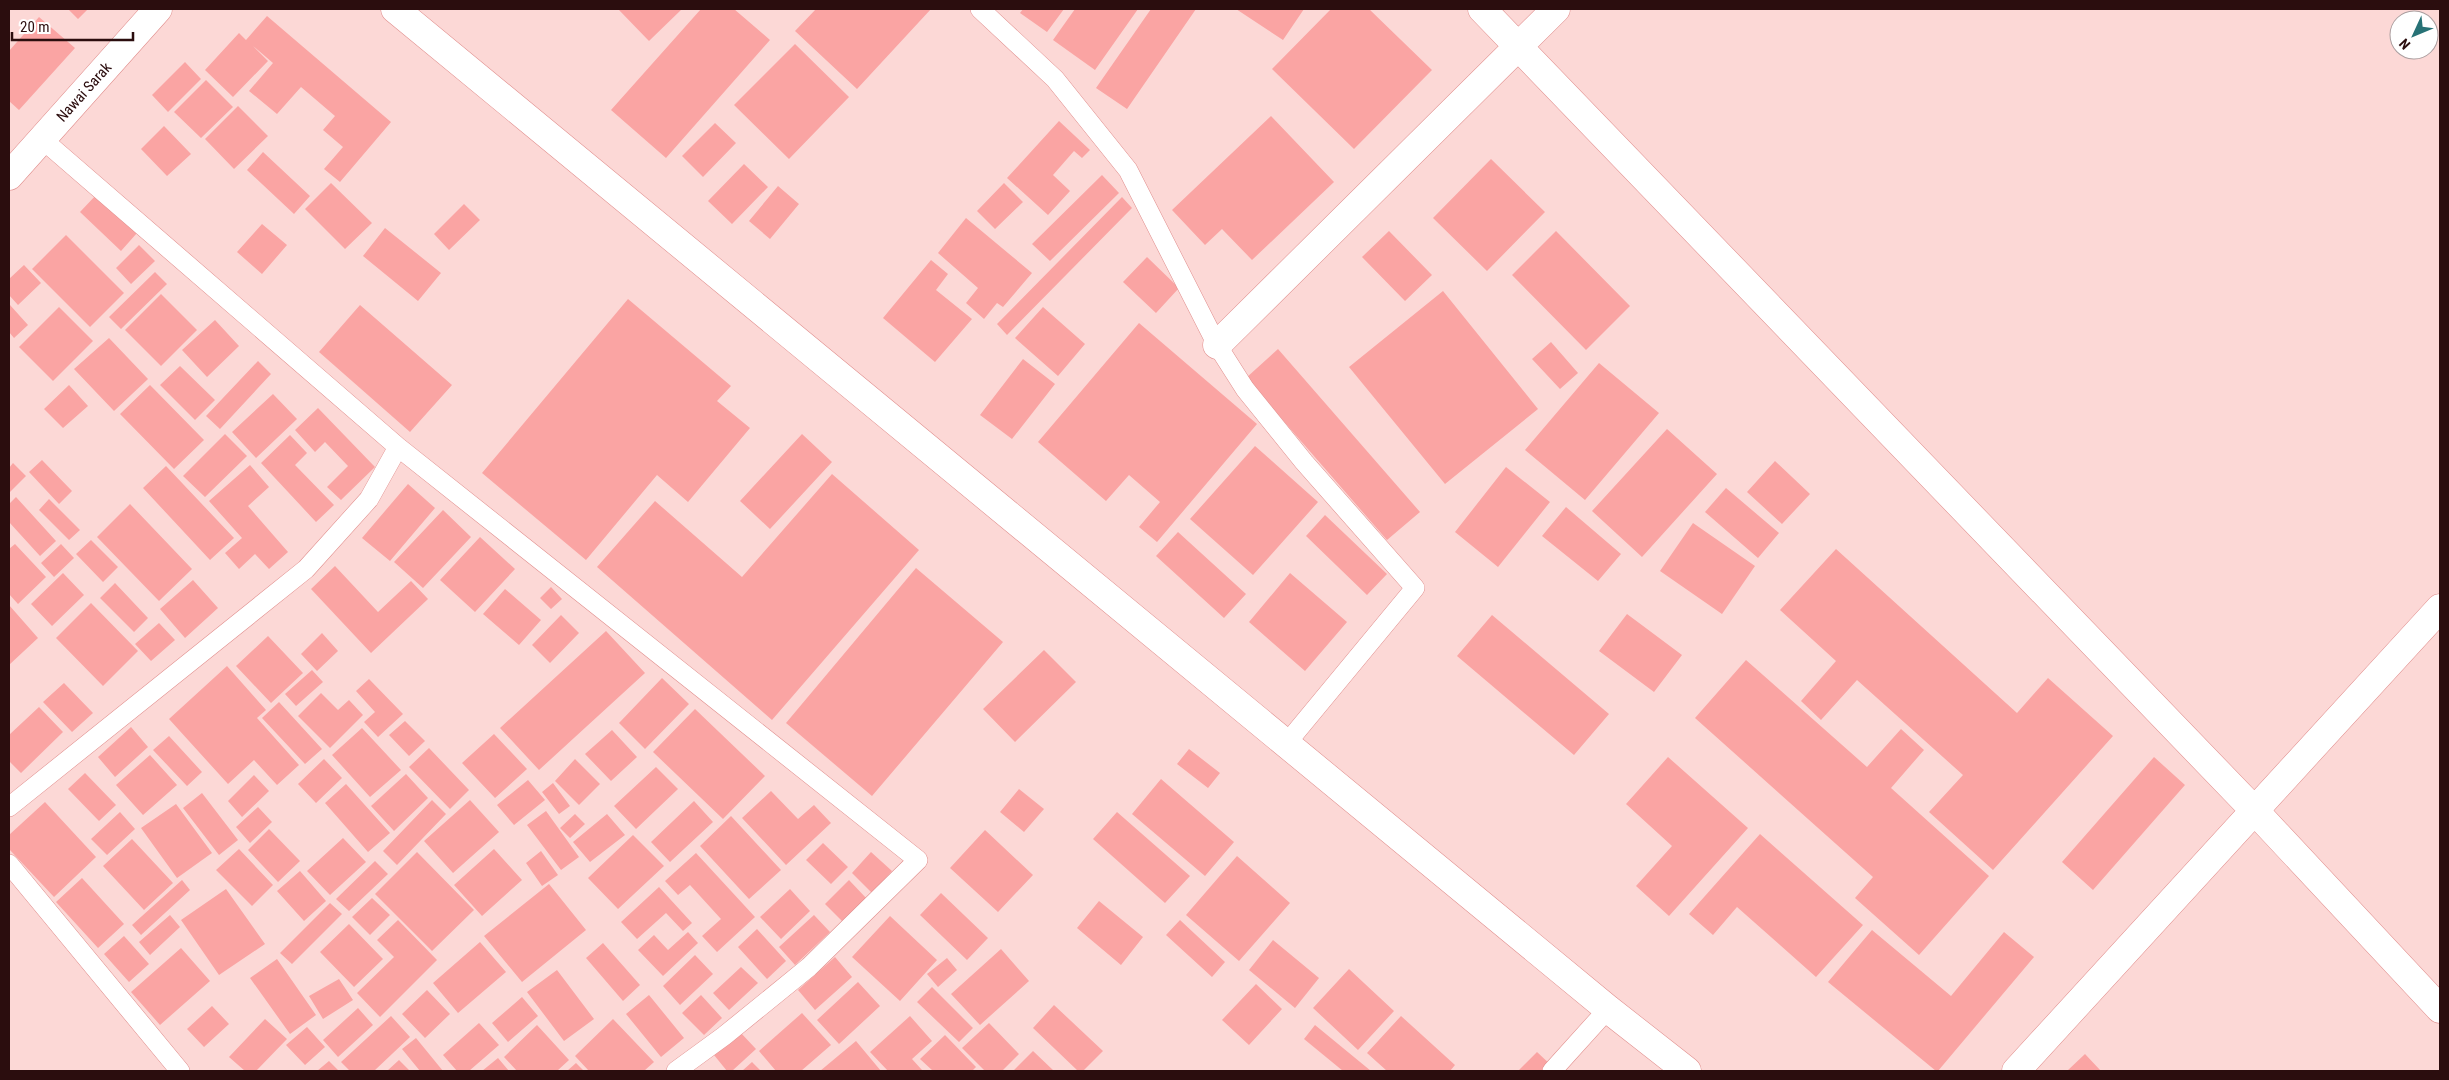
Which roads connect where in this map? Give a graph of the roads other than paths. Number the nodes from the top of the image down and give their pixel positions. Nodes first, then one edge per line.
1 (158, 9) edge
2 (395, 9) edge
3 (980, 9) edge
4 (1482, 9) edge
5 (1556, 9) edge
6 (1518, 46) junction
7 (42, 139) junction
8 (9, 176) edge
9 (1217, 345) junction
10 (398, 447) junction
11 (2440, 608) edge
12 (1286, 744) junction
13 (9, 808) edge
14 (2254, 810) junction
15 (9, 864) edge
16 (1608, 1009) junction
17 (2440, 1009) edge
18 (180, 1071) edge
19 (676, 1071) edge
20 (1552, 1071) edge
21 (1687, 1071) edge
22 (2016, 1071) edge

1 - 7 street, Nawai Sarak
2 - 12 street
3 - 9 lane
4 - 6 street
5 - 6 street
6 - 9 street
6 - 14 street
7 - 8 street, Nawai Sarak
7 - 10 lane
9 - 12 lane
10 - 13 lane
10 - 19 lane
11 - 14 street
12 - 16 street
14 - 17 street
14 - 22 street
15 - 18 lane
16 - 20 lane
16 - 21 street

